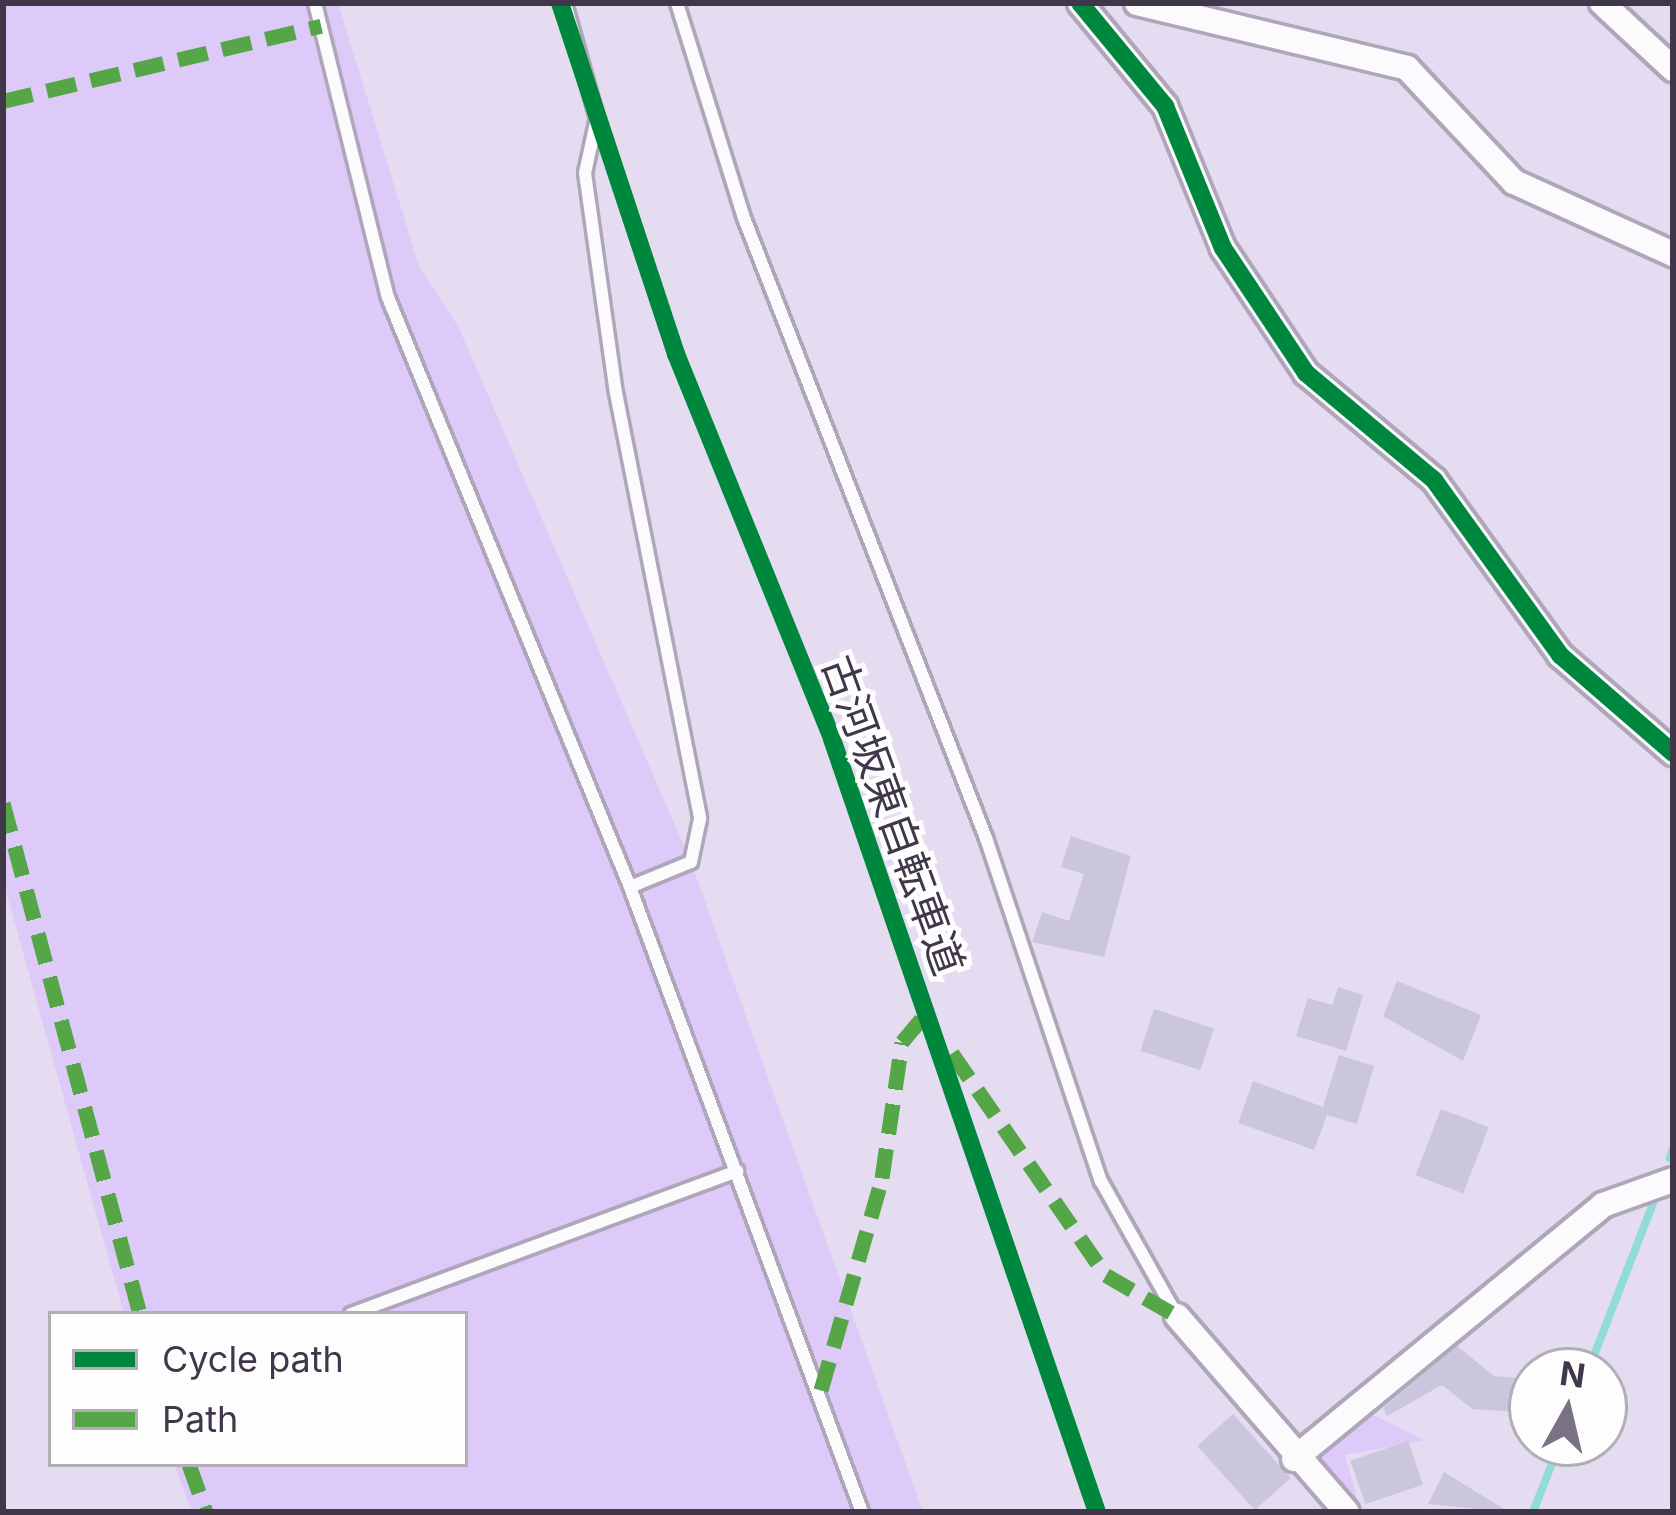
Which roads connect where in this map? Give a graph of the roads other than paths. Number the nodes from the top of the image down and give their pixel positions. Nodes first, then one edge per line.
1 (315, 3) edge
2 (565, 3) edge
3 (677, 3) edge
4 (1080, 3) edge
5 (1136, 3) edge
6 (1602, 3) edge
7 (1673, 69) edge
8 (1673, 254) edge
9 (1673, 753) edge
10 (629, 886) junction
11 (737, 1171) junction
12 (1673, 1180) edge
13 (359, 1311) edge
14 (1177, 1316) joint
15 (1294, 1459) junction
16 (862, 1512) edge
17 (1347, 1512) edge

1 - 10 lane
2 - 10 lane
3 - 14 lane
4 - 9 street
5 - 8 street
6 - 7 street
10 - 11 lane
11 - 13 lane
11 - 16 lane
12 - 15 street
14 - 15 street
15 - 17 street

